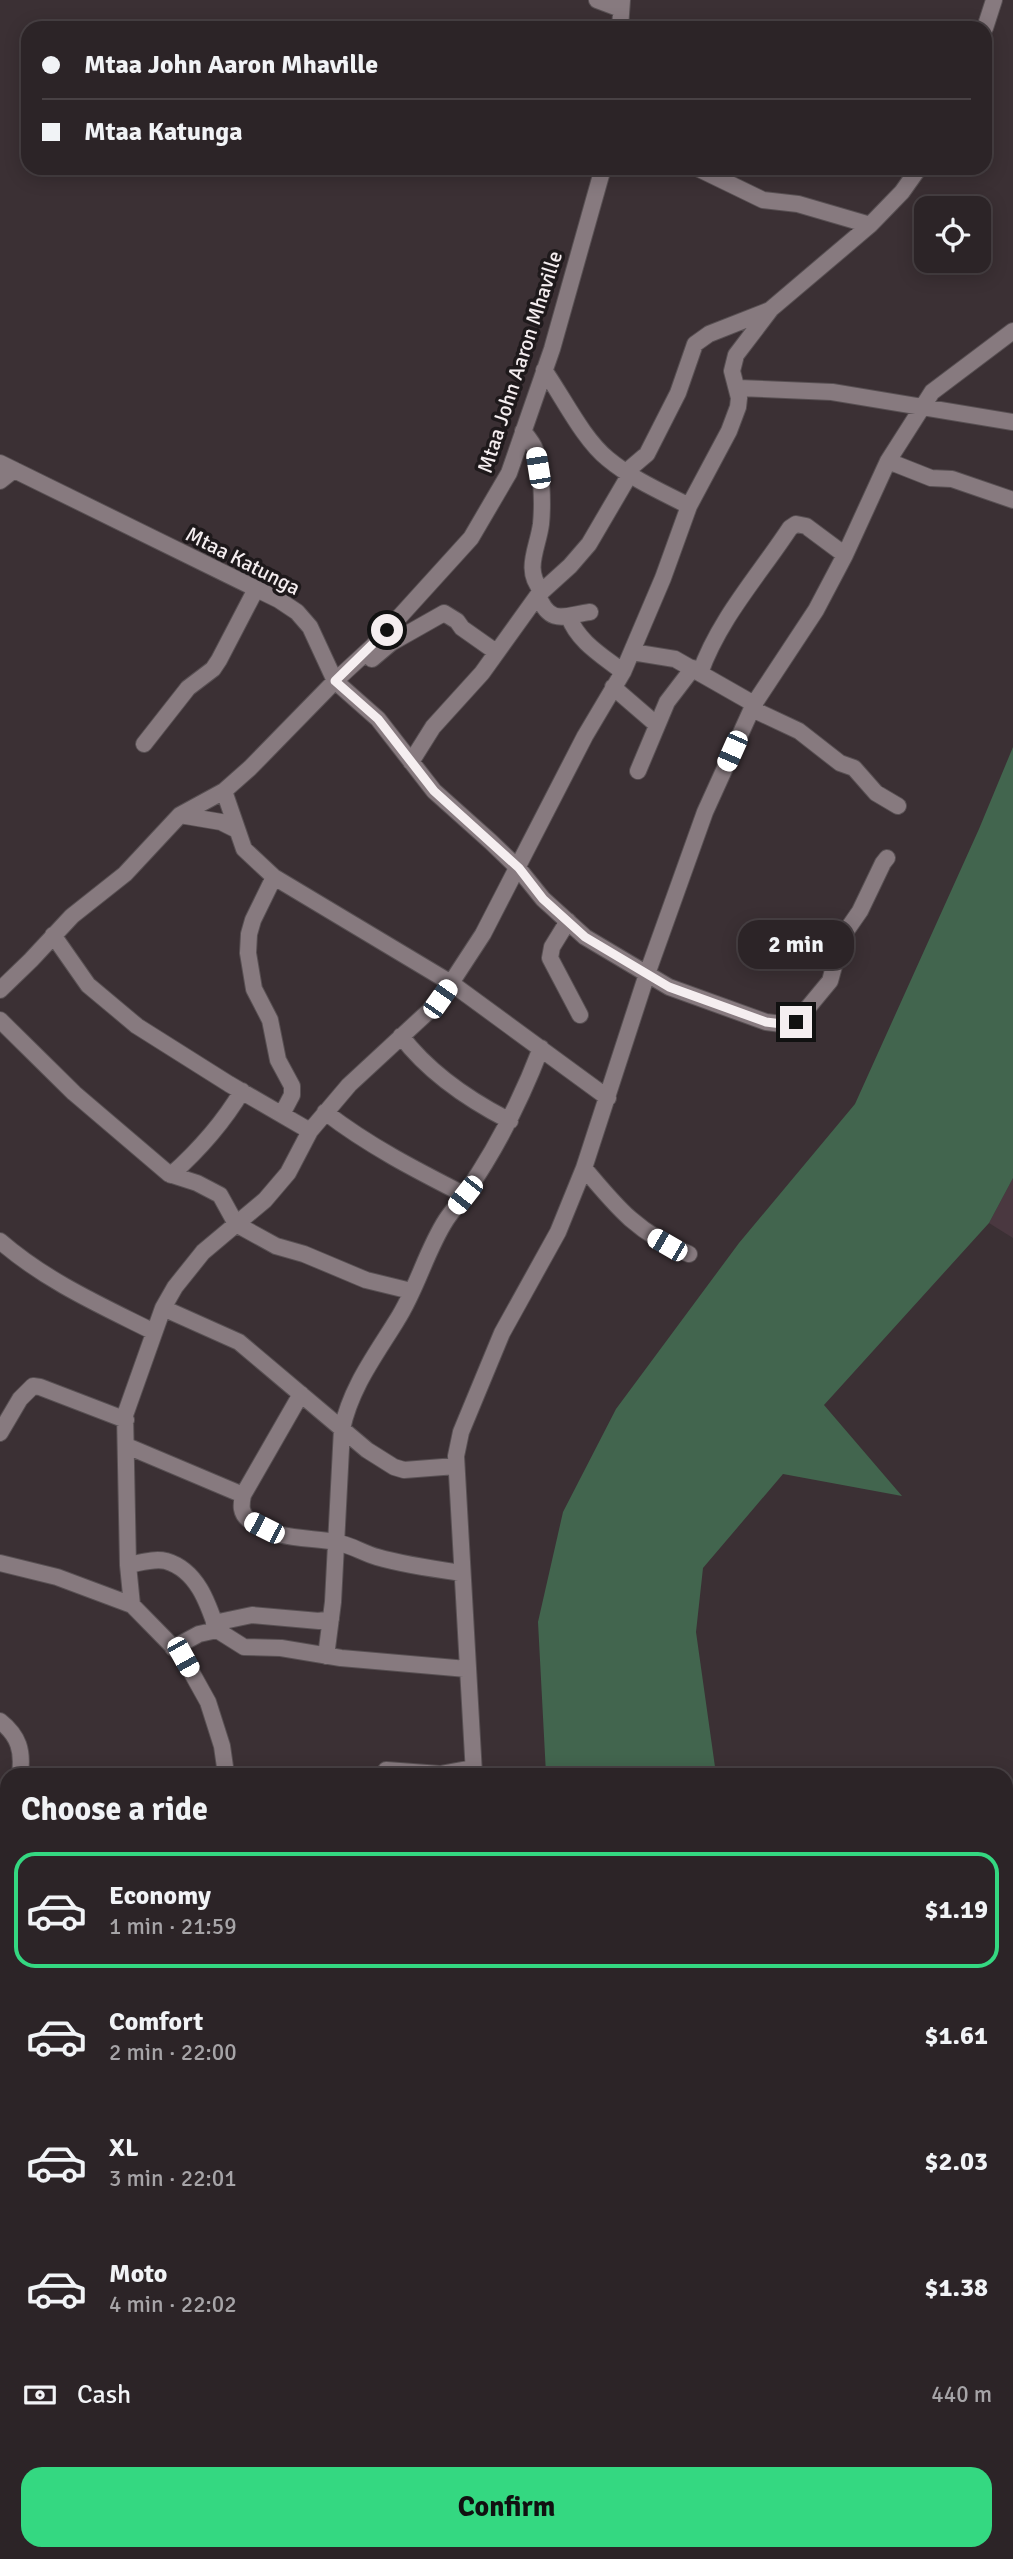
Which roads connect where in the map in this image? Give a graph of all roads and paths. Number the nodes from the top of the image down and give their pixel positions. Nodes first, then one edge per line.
1 (597, 0) edge
2 (994, 0) edge
3 (622, 4) edge
4 (987, 21) edge
5 (601, 175) edge
6 (711, 175) edge
7 (914, 175) edge
8 (870, 225) junction
9 (770, 310) junction
10 (1013, 331) edge
11 (544, 370) junction
12 (737, 388) junction
13 (924, 407) junction
14 (1013, 422) edge
15 (523, 431) junction
16 (888, 461) junction
17 (7, 466) edge
18 (628, 473) junction
19 (0, 481) edge
20 (1013, 500) edge
21 (689, 506) junction
22 (856, 531) junction
23 (823, 539) junction
24 (845, 555) junction
25 (256, 589) junction
26 (540, 593) junction
27 (590, 612) dead end
28 (569, 617) junction
29 (496, 652) junction
30 (632, 652) junction
31 (696, 670) junction
32 (623, 672) junction
33 (338, 684) junction
34 (613, 687) junction
35 (753, 706) junction
36 (657, 725) junction
37 (144, 744) dead end
38 (411, 762) junction
39 (638, 771) dead end
40 (224, 790) junction
41 (898, 806) dead end
42 (180, 815) junction
43 (235, 828) junction
44 (887, 858) dead end
45 (519, 868) junction
46 (274, 877) junction
47 (568, 921) junction
48 (53, 935) junction
49 (646, 974) junction
50 (451, 983) junction
51 (0, 990) edge
52 (580, 1015) dead end
53 (0, 1020) edge
54 (401, 1036) junction
55 (541, 1048) junction
56 (242, 1091) junction
57 (608, 1098) junction
58 (325, 1112) junction
59 (282, 1114) junction
60 (510, 1121) junction
61 (310, 1131) junction
62 (584, 1168) junction
63 (171, 1175) junction
64 (465, 1195) junction
65 (236, 1224) junction
66 (0, 1241) edge
67 (690, 1254) dead end
68 (411, 1291) junction
69 (163, 1308) junction
70 (154, 1332) junction
71 (301, 1394) junction
72 (126, 1420) junction
73 (342, 1429) junction
74 (0, 1433) edge
75 (127, 1446) junction
76 (456, 1466) junction
77 (243, 1495) junction
78 (336, 1542) junction
79 (0, 1563) edge
80 (128, 1564) junction
81 (462, 1573) junction
82 (132, 1605) junction
83 (331, 1619) junction
84 (216, 1626) junction
85 (173, 1648) junction
86 (326, 1656) junction
87 (467, 1669) junction
88 (0, 1721) edge
89 (20, 1768) edge
90 (225, 1768) edge
91 (474, 1768) edge

1 - 3 street
2 - 4 street
5 - 11 street, Mtaa John Aaron Mhaville
6 - 8 street
7 - 8 street
8 - 9 street
9 - 12 street
9 - 18 street
10 - 13 street
11 - 15 street, Mtaa John Aaron Mhaville
11 - 18 street
12 - 13 street
12 - 21 street
13 - 14 street
13 - 16 street
15 - 26 street
15 - 33 street, Mtaa John Aaron Mhaville
16 - 20 street
16 - 22 street
17 - 19 street
17 - 25 street, Mtaa Katunga
18 - 21 street
18 - 26 street
21 - 30 street
22 - 23 street
22 - 24 street
23 - 24 street
23 - 31 street
24 - 35 street
25 - 33 street, Mtaa Katunga
25 - 37 street
26 - 28 street
26 - 29 street
27 - 28 street
28 - 32 street
29 - 33 street
29 - 38 street
30 - 31 street
30 - 32 street
31 - 35 street
31 - 36 street
32 - 34 street
33 - 38 street, Mtaa Katunga
33 - 40 street, Mtaa John Aaron Mhaville
34 - 36 street
34 - 45 street
35 - 41 street
35 - 49 street
36 - 39 street
38 - 45 street, Mtaa Katunga
40 - 42 street, Mtaa John Aaron Mhaville
40 - 43 street
42 - 43 street
42 - 48 street, Mtaa John Aaron Mhaville
43 - 46 street
44 - 49 street, Mtaa Katunga
45 - 47 street, Mtaa Katunga
45 - 50 street
46 - 50 street
46 - 59 street
47 - 49 street, Mtaa Katunga
47 - 52 street
48 - 51 street, Mtaa John Aaron Mhaville
48 - 56 street
49 - 57 street
50 - 54 street
50 - 55 street
53 - 63 street
54 - 58 street
54 - 60 street
55 - 57 street
55 - 60 street
56 - 59 street
56 - 63 street
57 - 62 street
58 - 61 street
58 - 64 street
59 - 61 street
60 - 64 street
61 - 65 street
62 - 67 street
62 - 76 street
63 - 65 street
64 - 68 street
65 - 68 street
65 - 69 street
66 - 70 street
68 - 73 street
69 - 70 street
69 - 71 street
70 - 72 street
71 - 73 street
71 - 77 street
72 - 74 street
72 - 75 street
73 - 76 street
73 - 78 street
75 - 77 street
75 - 80 street
76 - 81 street
77 - 78 street
78 - 81 street
78 - 83 street
79 - 82 street
80 - 82 street
80 - 84 street
81 - 87 street
82 - 85 street
83 - 84 street
83 - 86 street
84 - 85 street
84 - 86 street
85 - 90 street
86 - 87 street
87 - 91 street
88 - 89 street

